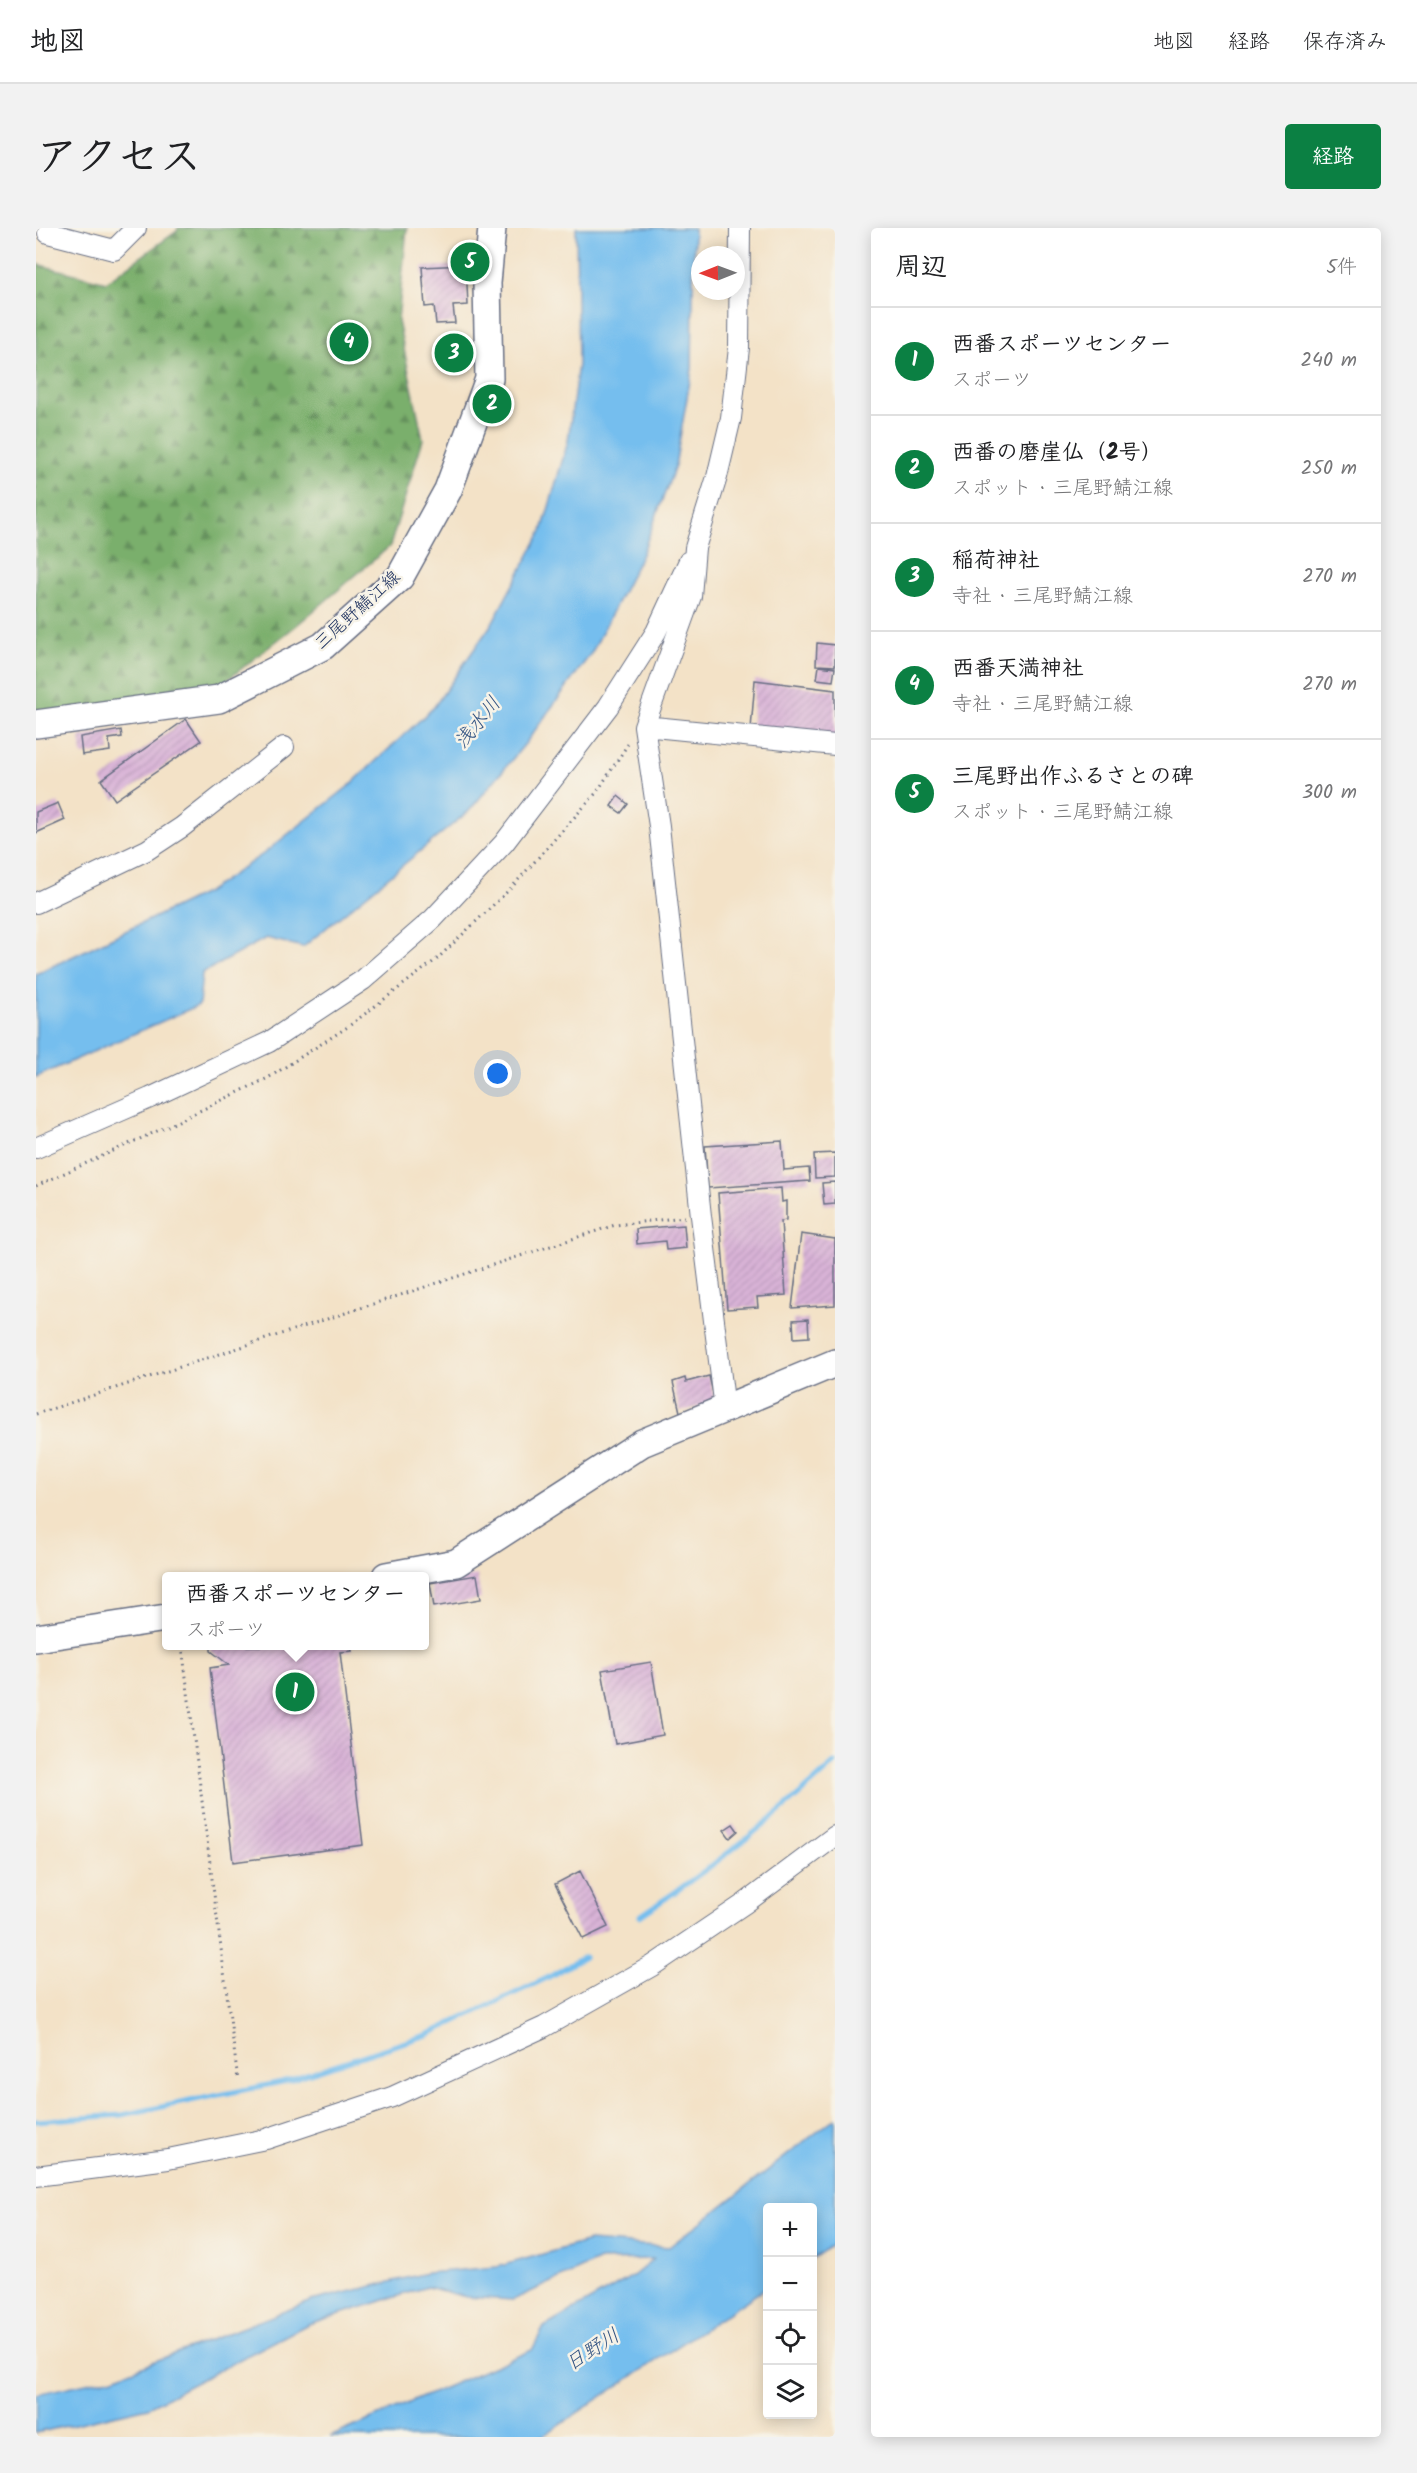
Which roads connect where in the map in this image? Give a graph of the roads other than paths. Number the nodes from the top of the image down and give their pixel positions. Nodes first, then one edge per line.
1 (50, 228) edge
2 (136, 228) edge
3 (492, 228) edge
4 (740, 228) edge
5 (695, 548) junction
6 (36, 724) edge
7 (644, 726) junction
8 (835, 745) edge
9 (284, 747) dead end
10 (36, 903) edge
11 (36, 1148) edge
12 (835, 1363) edge
13 (725, 1409) junction
14 (408, 1572) edge
15 (162, 1619) edge
16 (36, 1638) edge
17 (835, 1836) edge
18 (36, 2176) edge

1 - 2 street
3 - 6 main road, 三尾野鯖江線
4 - 5 street
5 - 7 street
5 - 11 street
7 - 8 street
7 - 13 street
9 - 10 street
12 - 13 main road
13 - 14 main road
15 - 16 main road
17 - 18 street

